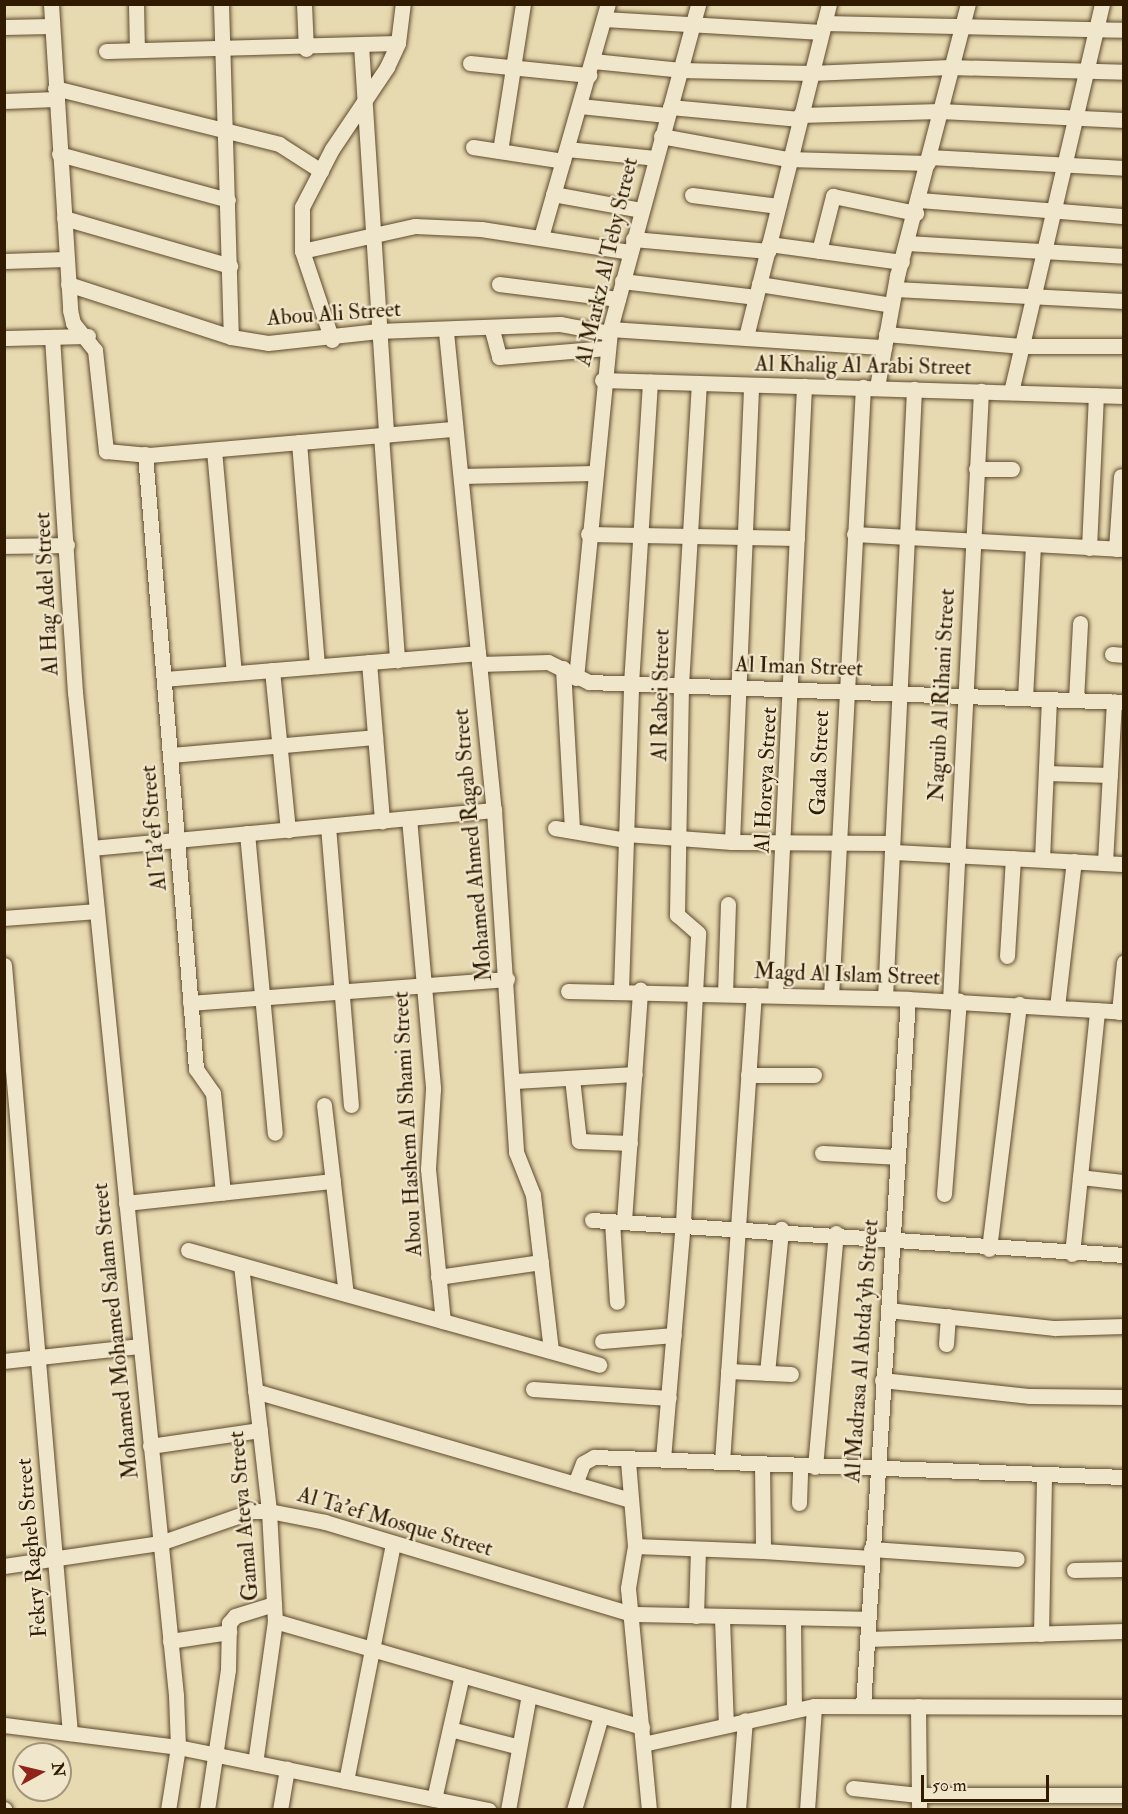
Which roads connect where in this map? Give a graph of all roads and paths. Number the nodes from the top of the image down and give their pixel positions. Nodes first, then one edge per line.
1 (51, 4) edge
2 (136, 4) edge
3 (221, 4) edge
4 (304, 4) edge
5 (403, 4) edge
6 (523, 4) edge
7 (698, 4) edge
8 (829, 4) edge
9 (968, 4) edge
10 (1102, 4) edge
11 (606, 12) edge
12 (51, 26) junction
13 (692, 26) junction
14 (4, 27) edge
15 (962, 27) junction
16 (823, 28) junction
17 (1096, 29) junction
18 (1124, 30) edge
19 (398, 43) junction
20 (361, 45) junction
21 (306, 49) junction
22 (137, 50) junction
23 (106, 51) dead end
24 (223, 51) junction
25 (470, 63) dead end
26 (950, 67) junction
27 (591, 68) junction
28 (1087, 69) junction
29 (681, 70) junction
30 (513, 71) junction
31 (1124, 72) edge
32 (811, 74) junction
33 (55, 94) junction
34 (364, 96) junction
35 (4, 101) edge
36 (579, 106) junction
37 (668, 111) junction
38 (940, 111) junction
39 (1074, 116) junction
40 (799, 117) junction
41 (1124, 120) edge
42 (227, 131) junction
43 (661, 136) junction
44 (472, 147) dead end
45 (500, 151) junction
46 (59, 154) junction
47 (565, 155) junction
48 (655, 158) junction
49 (788, 159) junction
50 (928, 160) junction
51 (1063, 162) junction
52 (1124, 168) edge
53 (321, 171) junction
54 (554, 194) junction
55 (692, 195) dead end
56 (228, 200) junction
57 (778, 206) junction
58 (917, 206) junction
59 (1052, 209) junction
60 (641, 210) junction
61 (1124, 216) edge
62 (64, 218) junction
63 (373, 235) junction
64 (541, 237) junction
65 (907, 243) junction
66 (631, 246) junction
67 (768, 248) junction
68 (302, 251) junction
69 (819, 251) junction
70 (1041, 252) junction
71 (1124, 256) edge
72 (66, 259) junction
73 (4, 261) edge
74 (902, 262) junction
75 (230, 266) junction
76 (622, 281) junction
77 (68, 284) junction
78 (498, 284) dead end
79 (894, 289) junction
80 (758, 290) junction
81 (618, 299) junction
82 (1031, 299) junction
83 (1124, 301) edge
84 (891, 306) junction
85 (492, 330) junction
86 (378, 331) junction
87 (446, 332) junction
88 (88, 336) junction
89 (609, 336) junction
90 (52, 337) junction
91 (231, 337) junction
92 (746, 337) junction
93 (4, 338) edge
94 (332, 340) junction
95 (885, 340) junction
96 (1021, 346) junction
97 (1124, 346) edge
98 (602, 380) junction
99 (650, 382) junction
100 (699, 385) junction
101 (752, 386) junction
102 (804, 387) junction
103 (870, 387) junction
104 (914, 389) junction
105 (981, 391) junction
106 (1011, 392) junction
107 (1096, 395) junction
108 (1124, 396) edge
109 (455, 429) junction
110 (384, 435) junction
111 (299, 442) junction
112 (214, 450) junction
113 (145, 454) junction
114 (976, 469) junction
115 (1012, 469) dead end
116 (594, 473) junction
117 (461, 476) junction
118 (1122, 476) dead end
119 (588, 534) junction
120 (854, 534) junction
121 (640, 535) junction
122 (688, 536) junction
123 (745, 537) junction
124 (797, 538) junction
125 (905, 539) junction
126 (971, 543) junction
127 (67, 544) junction
128 (1033, 545) junction
129 (4, 546) edge
130 (1089, 548) junction
131 (1120, 549) edge
132 (1080, 623) dead end
133 (479, 659) junction
134 (397, 660) junction
135 (369, 662) junction
136 (317, 666) junction
137 (563, 668) junction
138 (272, 670) junction
139 (234, 673) junction
140 (576, 678) junction
141 (164, 679) junction
142 (631, 684) junction
143 (681, 685) junction
144 (738, 688) junction
145 (793, 689) junction
146 (845, 692) junction
147 (899, 693) junction
148 (964, 696) junction
149 (1025, 698) junction
150 (1049, 699) junction
151 (1076, 700) junction
152 (1119, 702) edge
153 (375, 737) junction
154 (280, 745) junction
155 (170, 755) junction
156 (1046, 772) junction
157 (1110, 776) junction
158 (494, 810) junction
159 (409, 818) junction
160 (382, 821) junction
161 (328, 826) junction
162 (555, 828) dead end
163 (288, 830) junction
164 (572, 831) junction
165 (248, 833) junction
166 (626, 837) junction
167 (680, 838) junction
168 (177, 840) junction
169 (786, 841) junction
170 (732, 842) junction
171 (839, 842) junction
172 (91, 848) junction
173 (892, 848) junction
174 (957, 855) junction
175 (1013, 858) junction
176 (1042, 859) junction
177 (1074, 861) junction
178 (1105, 862) junction
179 (1124, 864) edge
180 (728, 904) dead end
181 (97, 911) junction
182 (4, 918) edge
183 (1007, 956) dead end
184 (1124, 962) edge
185 (4, 966) edge
186 (507, 979) junction
187 (424, 986) junction
188 (621, 990) junction
189 (640, 990) junction
190 (568, 991) dead end
191 (342, 992) junction
192 (696, 993) junction
193 (725, 994) junction
194 (754, 995) junction
195 (775, 995) junction
196 (831, 997) junction
197 (262, 998) junction
198 (885, 998) junction
199 (908, 999) junction
200 (954, 1001) junction
201 (190, 1003) junction
202 (1019, 1004) junction
203 (1057, 1007) junction
204 (1097, 1010) junction
205 (1121, 1012) edge
206 (635, 1074) junction
207 (748, 1075) junction
208 (814, 1076) dead end
209 (572, 1078) junction
210 (515, 1081) junction
211 (324, 1105) dead end
212 (351, 1105) dead end
213 (275, 1133) dead end
214 (630, 1143) junction
215 (822, 1153) dead end
216 (898, 1157) junction
217 (1080, 1177) junction
218 (333, 1181) junction
219 (1124, 1182) edge
220 (223, 1193) junction
221 (944, 1194) dead end
222 (126, 1203) junction
223 (592, 1220) dead end
224 (618, 1221) junction
225 (683, 1223) junction
226 (737, 1226) junction
227 (780, 1229) junction
228 (836, 1233) junction
229 (892, 1239) junction
230 (988, 1249) junction
231 (188, 1250) dead end
232 (1072, 1254) junction
233 (1124, 1255) edge
234 (541, 1262) junction
235 (241, 1265) junction
236 (438, 1276) junction
237 (346, 1294) junction
238 (617, 1302) dead end
239 (888, 1310) junction
240 (948, 1316) junction
241 (443, 1321) junction
242 (1124, 1326) edge
243 (674, 1335) junction
244 (602, 1341) dead end
245 (945, 1344) dead end
246 (140, 1346) junction
247 (551, 1351) junction
248 (38, 1357) junction
249 (4, 1361) edge
250 (599, 1365) dead end
251 (728, 1371) junction
252 (767, 1373) junction
253 (791, 1374) dead end
254 (882, 1380) junction
255 (533, 1389) dead end
256 (255, 1391) junction
257 (1124, 1397) edge
258 (669, 1398) junction
259 (260, 1430) junction
260 (150, 1446) junction
261 (663, 1459) junction
262 (628, 1461) junction
263 (722, 1462) junction
264 (762, 1464) junction
265 (808, 1466) junction
266 (876, 1470) junction
267 (1044, 1477) junction
268 (1124, 1477) edge
269 (574, 1484) junction
270 (629, 1500) junction
271 (799, 1503) dead end
272 (269, 1511) junction
273 (160, 1543) junction
274 (393, 1544) junction
275 (635, 1546) junction
276 (698, 1549) junction
277 (764, 1551) junction
278 (871, 1554) junction
279 (55, 1559) junction
280 (1017, 1559) dead end
281 (4, 1566) edge
282 (1124, 1569) edge
283 (1074, 1570) dead end
284 (274, 1604) junction
285 (631, 1614) junction
286 (696, 1616) junction
287 (722, 1618) junction
288 (793, 1618) junction
289 (868, 1619) junction
290 (275, 1621) junction
291 (1124, 1631) edge
292 (228, 1632) junction
293 (1041, 1634) junction
294 (867, 1638) junction
295 (170, 1641) junction
296 (370, 1648) junction
297 (462, 1675) junction
298 (530, 1695) junction
299 (814, 1706) junction
300 (863, 1706) junction
301 (918, 1706) junction
302 (1124, 1707) edge
303 (794, 1708) junction
304 (601, 1716) junction
305 (745, 1720) junction
306 (4, 1725) edge
307 (726, 1725) junction
308 (642, 1727) junction
309 (450, 1729) junction
310 (70, 1733) junction
311 (643, 1744) junction
312 (516, 1746) junction
313 (178, 1747) junction
314 (216, 1755) junction
315 (255, 1763) junction
316 (287, 1769) junction
317 (346, 1781) junction
318 (853, 1788) dead end
319 (1124, 1795) edge
320 (434, 1799) junction
321 (919, 1802) edge
322 (465, 1807) edge
323 (168, 1809) edge
324 (207, 1809) edge
325 (280, 1809) edge
326 (489, 1809) edge
327 (508, 1809) edge
328 (574, 1809) edge
329 (649, 1809) edge
330 (738, 1809) edge
331 (807, 1809) edge

1 - 12 street
2 - 22 street
3 - 24 street
4 - 21 street
5 - 19 street
6 - 30 street
7 - 13 street, Al Markz Al Teby Street
8 - 16 street
9 - 15 street, Gada Street
10 - 17 street
11 - 13 street
11 - 27 street
12 - 14 street
12 - 33 street
13 - 16 street
13 - 29 street, Al Markz Al Teby Street
15 - 16 street
15 - 17 street
15 - 26 street, Gada Street
16 - 32 street
17 - 18 street
17 - 28 street
19 - 20 street
19 - 34 street
20 - 21 street
20 - 34 street
21 - 24 street
22 - 23 street
22 - 24 street
24 - 42 street
25 - 30 street
26 - 28 street
26 - 32 street
26 - 38 street, Gada Street
27 - 29 street
27 - 30 street
27 - 36 street
28 - 31 street
28 - 39 street
29 - 32 street
29 - 37 street, Al Markz Al Teby Street
30 - 45 street
32 - 40 street
33 - 35 street
33 - 42 street
33 - 46 street
34 - 53 street
34 - 63 street
36 - 37 street
36 - 47 street
37 - 40 street
37 - 43 street, Al Markz Al Teby Street
38 - 39 street
38 - 40 street
38 - 50 street, Gada Street
39 - 41 street
39 - 51 street
40 - 49 street
42 - 53 street
42 - 56 street
43 - 48 street, Al Markz Al Teby Street
43 - 49 street
44 - 45 street
45 - 47 street
46 - 56 street
46 - 62 street
47 - 48 street
47 - 54 street
48 - 60 street, Al Markz Al Teby Street
49 - 50 street
49 - 57 street
50 - 51 street
50 - 58 street, Gada Street
51 - 52 street
51 - 59 street
53 - 68 street
54 - 60 street
54 - 64 street
55 - 57 street
56 - 75 street
57 - 67 street
58 - 59 street
58 - 65 street, Gada Street
58 - 69 street
59 - 61 street
59 - 70 street
60 - 66 street, Al Markz Al Teby Street
62 - 72 street
62 - 75 street
63 - 64 street
63 - 68 street
63 - 86 street
64 - 66 street
65 - 70 street
65 - 74 street, Gada Street
66 - 67 street
66 - 76 street, Al Markz Al Teby Street
67 - 69 street
67 - 80 street
68 - 94 street
69 - 74 street
70 - 71 street
70 - 82 street
72 - 73 street
72 - 77 street
74 - 79 street, Gada Street
75 - 91 street
76 - 80 street
76 - 81 street, Al Markz Al Teby Street
77 - 88 street
77 - 91 street, Abou Ali Street
78 - 81 street
79 - 82 street
79 - 84 street, Gada Street
80 - 84 street
80 - 92 street
81 - 89 street, Al Markz Al Teby Street
82 - 83 street
82 - 96 street
84 - 95 street, Gada Street
85 - 87 street, Abou Ali Street
85 - 89 street, Abou Ali Street
85 - 89 street
86 - 87 street, Abou Ali Street
86 - 94 street, Abou Ali Street
86 - 110 street
87 - 109 street, Mohamed Ahmed Ragab Street
88 - 90 street
88 - 113 street
89 - 92 street
89 - 98 street, Al Markz Al Teby Street
90 - 93 street
90 - 127 street, Al Hag Adel Street
91 - 94 street, Abou Ali Street
92 - 95 street
95 - 96 street
95 - 103 street, Gada Street
96 - 97 street
96 - 106 street
98 - 99 street, Al Khalig Al Arabi Street
98 - 116 street, Al Markz Al Teby Street
99 - 100 street, Al Khalig Al Arabi Street
99 - 121 street
100 - 101 street, Al Khalig Al Arabi Street
100 - 122 street, Al Rabei Street
101 - 102 street, Al Khalig Al Arabi Street
101 - 123 street
102 - 103 street, Al Khalig Al Arabi Street
102 - 124 street, Al Horeya Street
103 - 104 street, Al Khalig Al Arabi Street
103 - 120 street, Gada Street
104 - 105 street, Al Khalig Al Arabi Street
104 - 125 street
105 - 106 street, Al Khalig Al Arabi Street
105 - 114 street, Naguib Al Rihani Street
106 - 107 street, Al Khalig Al Arabi Street
107 - 108 street, Al Khalig Al Arabi Street
107 - 130 street
109 - 110 street
109 - 117 street, Mohamed Ahmed Ragab Street
110 - 111 street
110 - 134 street
111 - 112 street
111 - 136 street
112 - 113 street
112 - 139 street
113 - 141 street, Al Ta'ef Street
114 - 115 street
114 - 126 street, Naguib Al Rihani Street
116 - 117 street
116 - 119 street, Al Markz Al Teby Street
117 - 133 street, Mohamed Ahmed Ragab Street
118 - 131 street
119 - 121 street
119 - 140 street, Al Markz Al Teby Street
120 - 125 street
120 - 146 street, Gada Street
121 - 122 street
121 - 142 street
122 - 123 street
122 - 143 street, Al Rabei Street
123 - 124 street
123 - 144 street
124 - 145 street, Al Horeya Street
125 - 126 street
125 - 147 street
126 - 128 street
126 - 148 street, Naguib Al Rihani Street
127 - 129 street
127 - 172 street, Al Hag Adel Street
128 - 130 street
128 - 149 street
130 - 131 street
132 - 151 street
133 - 134 street
133 - 137 street
133 - 158 street, Mohamed Ahmed Ragab Street
134 - 135 street
135 - 136 street
135 - 153 street
136 - 138 street
137 - 140 street
137 - 164 street
138 - 139 street
138 - 154 street
139 - 141 street
140 - 142 street, Al Iman Street
141 - 155 street, Al Ta'ef Street
142 - 143 street, Al Iman Street
142 - 166 street
143 - 144 street, Al Iman Street
143 - 167 street, Al Rabei Street
144 - 145 street, Al Iman Street
144 - 170 street
145 - 146 street, Al Iman Street
145 - 169 street, Al Horeya Street
146 - 147 street, Al Iman Street
146 - 171 street, Gada Street
147 - 148 street, Al Iman Street
147 - 173 street
148 - 149 street, Al Iman Street
148 - 174 street, Naguib Al Rihani Street
149 - 150 street, Al Iman Street
150 - 151 street, Al Iman Street
150 - 156 street
151 - 152 street, Al Iman Street
152 - 157 street
153 - 154 street
153 - 160 street
154 - 155 street
154 - 163 street
155 - 168 street, Al Ta'ef Street
156 - 157 street
156 - 176 street
157 - 178 street
158 - 159 street
158 - 186 street, Mohamed Ahmed Ragab Street
159 - 160 street
159 - 187 street, Abou Hashem Al Shami Street
160 - 161 street
161 - 163 street
161 - 191 street
162 - 164 street
163 - 165 street
164 - 166 street
165 - 168 street
165 - 197 street
166 - 167 street
166 - 188 street
167 - 170 street
167 - 192 street, Al Rabei Street
168 - 172 street
168 - 201 street, Al Ta'ef Street
169 - 170 street
169 - 171 street
169 - 195 street, Al Horeya Street
171 - 173 street
171 - 196 street, Gada Street
172 - 181 street, Mohamed Mohamed Salam Street
173 - 174 street
173 - 198 street
174 - 175 street
174 - 200 street, Naguib Al Rihani Street
175 - 176 street
175 - 183 street
176 - 177 street
177 - 178 street
177 - 203 street
178 - 179 street
180 - 193 street
181 - 182 street
181 - 222 street, Mohamed Mohamed Salam Street
184 - 205 street
185 - 248 street, Fekry Ragheb Street
186 - 187 street
186 - 210 street, Mohamed Ahmed Ragab Street
187 - 191 street
187 - 236 street, Abou Hashem Al Shami Street
188 - 189 street, Magd Al Islam Street
188 - 190 street, Magd Al Islam Street
189 - 192 street, Magd Al Islam Street
189 - 206 street
191 - 197 street
191 - 212 street
192 - 193 street, Magd Al Islam Street
192 - 225 street
193 - 194 street, Magd Al Islam Street
194 - 195 street, Magd Al Islam Street
194 - 207 street
195 - 196 street, Magd Al Islam Street
196 - 198 street, Magd Al Islam Street
197 - 201 street
197 - 213 street
198 - 199 street, Magd Al Islam Street
199 - 200 street, Magd Al Islam Street
199 - 216 street, Al Madrasa Al Abtda'yh Street
200 - 202 street, Magd Al Islam Street
200 - 221 street, Naguib Al Rihani Street
201 - 220 street, Al Ta'ef Street
202 - 203 street, Magd Al Islam Street
202 - 230 street
203 - 204 street, Magd Al Islam Street
204 - 205 street, Magd Al Islam Street
204 - 217 street
206 - 209 street
206 - 214 street
207 - 208 street
207 - 226 street
209 - 210 street
209 - 214 street
210 - 234 street, Mohamed Ahmed Ragab Street
211 - 218 street
214 - 224 street
215 - 216 street
216 - 229 street, Al Madrasa Al Abtda'yh Street
217 - 219 street
217 - 232 street
218 - 220 street
218 - 237 street
220 - 222 street
222 - 246 street, Mohamed Mohamed Salam Street
223 - 224 street
224 - 225 street
224 - 238 street
225 - 226 street
225 - 243 street
226 - 227 street
226 - 251 street
227 - 228 street
227 - 252 street
228 - 229 street
228 - 265 street
229 - 230 street
229 - 239 street, Al Madrasa Al Abtda'yh Street
230 - 232 street
231 - 235 street
232 - 233 street
234 - 236 street
234 - 247 street, Mohamed Ahmed Ragab Street
235 - 237 street
235 - 256 street, Gamal Ateya Street
236 - 241 street, Abou Hashem Al Shami Street
237 - 241 street
239 - 240 street
239 - 254 street, Al Madrasa Al Abtda'yh Street
240 - 242 street
240 - 245 street
241 - 247 street
243 - 244 street
243 - 258 street
246 - 248 street
246 - 260 street, Mohamed Mohamed Salam Street
247 - 250 street
248 - 249 street
248 - 279 street, Fekry Ragheb Street
251 - 252 street
251 - 263 street
252 - 253 street
254 - 257 street
254 - 266 street, Al Madrasa Al Abtda'yh Street
255 - 258 street
256 - 259 street, Gamal Ateya Street
256 - 269 street
258 - 261 street
259 - 260 street
259 - 272 street, Gamal Ateya Street
260 - 273 street, Mohamed Mohamed Salam Street
261 - 262 street
261 - 263 street
262 - 269 street
262 - 270 street
263 - 264 street
264 - 265 street
264 - 277 street
265 - 266 street
265 - 271 street
266 - 267 street
266 - 278 street, Al Madrasa Al Abtda'yh Street
267 - 268 street
267 - 293 street
269 - 270 street
270 - 275 street
272 - 273 street, Al Ta'ef Mosque Street
272 - 274 street, Al Ta'ef Mosque Street
272 - 284 street, Gamal Ateya Street
273 - 279 street, Al Ta'ef Mosque Street
273 - 295 street, Mohamed Mohamed Salam Street
274 - 285 street, Al Ta'ef Mosque Street
274 - 296 street
275 - 276 street
275 - 285 street
276 - 277 street
276 - 286 street
277 - 278 street
278 - 280 street
278 - 289 street, Al Madrasa Al Abtda'yh Street
279 - 281 street, Al Ta'ef Mosque Street
279 - 310 street, Fekry Ragheb Street
282 - 283 street
284 - 290 street, Gamal Ateya Street
284 - 292 street
285 - 286 street, Al Ta'ef Mosque Street
285 - 308 street
286 - 287 street, Al Ta'ef Mosque Street
287 - 288 street, Al Ta'ef Mosque Street
287 - 307 street
288 - 289 street, Al Ta'ef Mosque Street
288 - 303 street
289 - 294 street, Al Madrasa Al Abtda'yh Street
290 - 296 street
290 - 315 street, Gamal Ateya Street
291 - 293 street
292 - 295 street
292 - 314 street
293 - 294 street
294 - 300 street, Al Madrasa Al Abtda'yh Street
295 - 313 street, Mohamed Mohamed Salam Street
296 - 297 street
296 - 317 street
297 - 298 street
297 - 309 street
298 - 304 street
298 - 312 street
299 - 300 street
299 - 303 street
299 - 331 street
300 - 301 street
301 - 302 street
301 - 321 street
303 - 305 street
304 - 308 street
304 - 328 street
305 - 307 street
305 - 330 street
306 - 310 street
307 - 311 street
308 - 311 street
309 - 312 street
309 - 320 street
310 - 313 street
311 - 329 street
312 - 327 street
313 - 314 street
313 - 323 street, Mohamed Mohamed Salam Street
314 - 315 street
314 - 324 street
315 - 316 street
316 - 317 street
316 - 325 street
317 - 320 street
318 - 321 street
319 - 321 street
320 - 322 street
322 - 326 street

